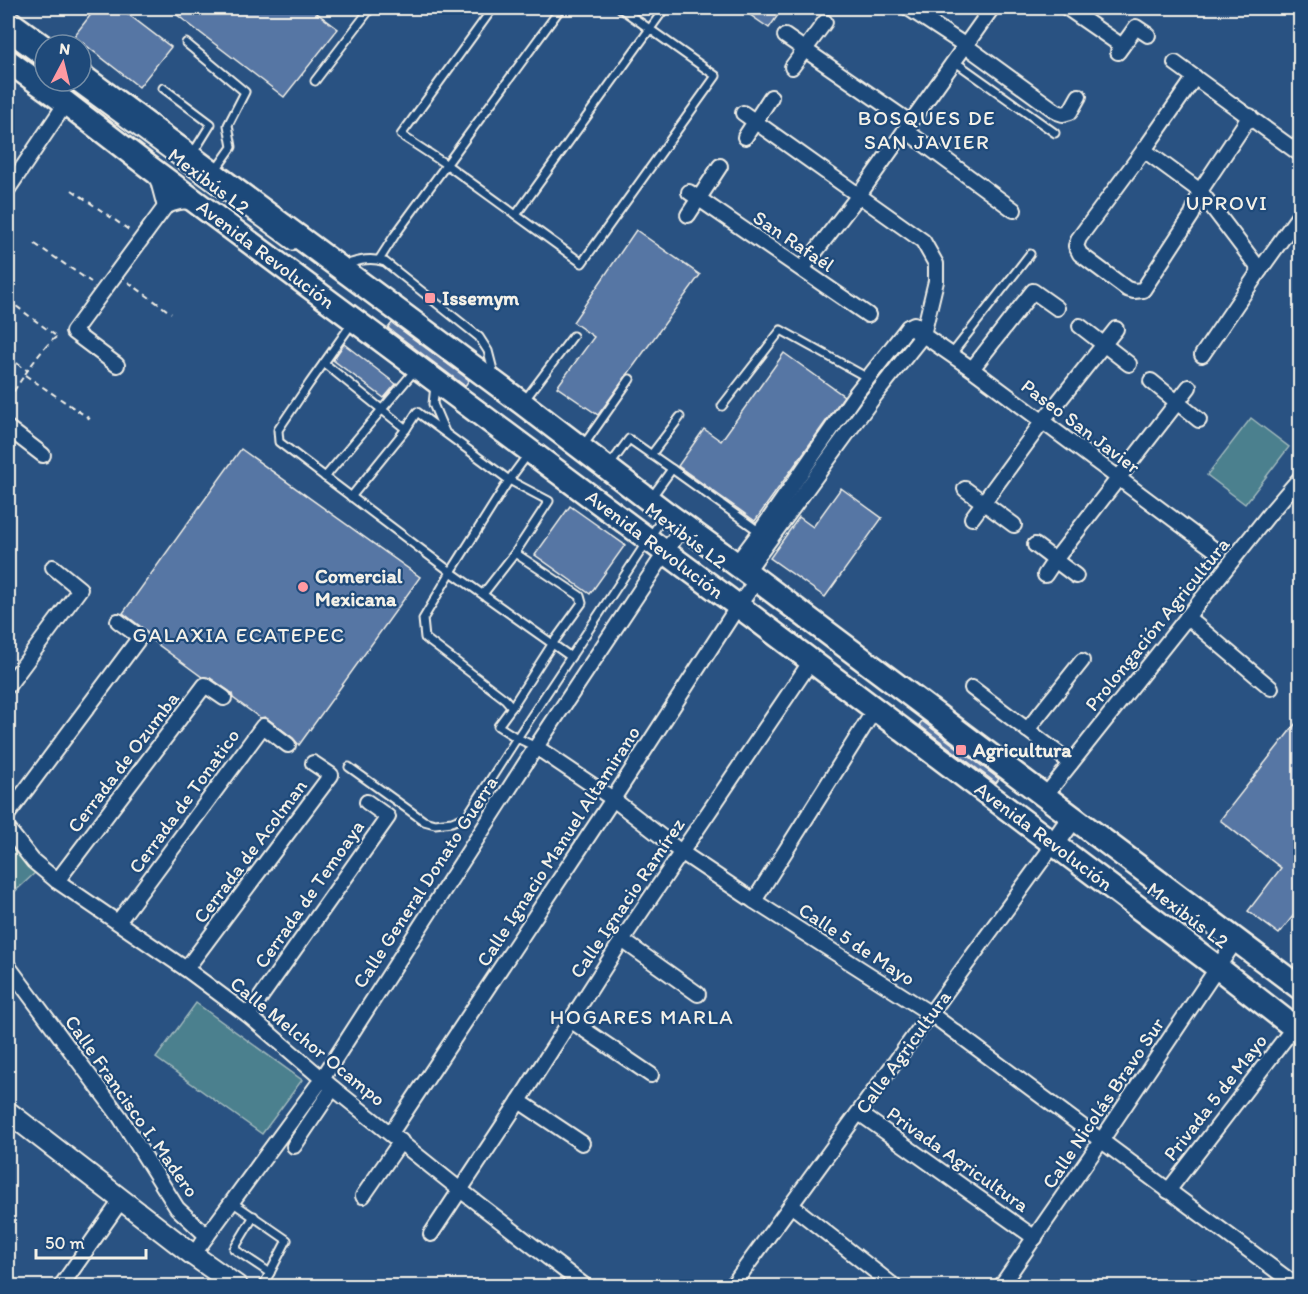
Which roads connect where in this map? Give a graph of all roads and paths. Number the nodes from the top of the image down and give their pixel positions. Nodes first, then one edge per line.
1 (370, 8) edge
2 (493, 8) edge
3 (561, 8) edge
4 (620, 8) edge
5 (665, 8) edge
6 (908, 8) edge
7 (992, 8) edge
8 (1067, 8) edge
9 (8, 21) edge
10 (825, 22) dead end
11 (651, 29) junction
12 (1148, 35) dead end
13 (785, 36) dead end
14 (8, 38) edge
15 (33, 39) edge
16 (186, 43) dead end
17 (966, 46) junction
18 (805, 50) junction
19 (8, 51) edge
20 (33, 56) edge
21 (8, 61) edge
22 (954, 62) junction
23 (1175, 63) dead end
24 (792, 67) dead end
25 (33, 70) edge
26 (33, 74) edge
27 (1195, 77) junction
28 (315, 81) dead end
29 (93, 84) edge
30 (163, 88) dead end
31 (62, 93) edge
32 (66, 93) edge
33 (68, 93) edge
34 (68, 93) edge
35 (1079, 96) dead end
36 (771, 97) dead end
37 (743, 113) dead end
38 (1250, 116) junction
39 (755, 122) junction
40 (908, 126) junction
41 (1055, 133) dead end
42 (745, 136) dead end
43 (1144, 150) junction
44 (1300, 154) edge
45 (191, 156) junction
46 (146, 159) junction
47 (447, 165) junction
48 (720, 166) dead end
49 (214, 173) junction
50 (8, 189) edge
51 (72, 190) dead end
52 (1200, 191) junction
53 (694, 195) junction
54 (859, 195) junction
55 (201, 206) junction
56 (165, 207) junction
57 (1014, 210) dead end
58 (1300, 214) edge
59 (516, 215) junction
60 (688, 215) dead end
61 (142, 239) junction
62 (35, 244) dead end
63 (298, 250) dead end
64 (1030, 254) dead end
65 (379, 260) junction
66 (339, 266) junction
67 (802, 270) junction
68 (1260, 270) junction
69 (116, 273) junction
70 (104, 290) junction
71 (8, 300) edge
72 (1058, 308) dead end
73 (171, 313) dead end
74 (868, 315) dead end
75 (926, 317) junction
76 (355, 320) junction
77 (1080, 326) dead end
78 (908, 327) junction
79 (1116, 329) dead end
80 (73, 332) junction
81 (923, 335) junction
82 (56, 336) junction
83 (573, 336) dead end
84 (1104, 344) junction
85 (951, 355) junction
86 (1202, 355) dead end
87 (8, 357) edge
88 (324, 363) junction
89 (1129, 364) dead end
90 (117, 365) dead end
91 (972, 369) junction
92 (28, 371) junction
93 (426, 374) junction
94 (25, 375) junction
95 (868, 378) junction
96 (630, 379) dead end
97 (1151, 381) dead end
98 (497, 385) junction
99 (1189, 387) dead end
100 (8, 400) edge
101 (1177, 402) junction
102 (524, 404) junction
103 (722, 406) dead end
104 (846, 408) junction
105 (382, 409) junction
106 (680, 417) dead end
107 (860, 417) junction
108 (90, 419) dead end
109 (1199, 420) dead end
110 (1043, 422) junction
111 (8, 428) edge
112 (406, 429) junction
113 (446, 434) junction
114 (581, 449) junction
115 (530, 451) junction
116 (43, 455) dead end
117 (651, 455) junction
118 (672, 469) junction
119 (608, 474) junction
120 (325, 477) junction
121 (1118, 478) junction
122 (1300, 478) edge
123 (509, 480) junction
124 (966, 489) dead end
125 (351, 497) junction
126 (983, 502) junction
127 (972, 518) dead end
128 (1014, 525) dead end
129 (664, 531) junction
130 (760, 532) junction
131 (1035, 545) dead end
132 (1215, 550) dead end
133 (515, 553) junction
134 (1054, 560) junction
135 (53, 567) dead end
136 (451, 572) junction
137 (1045, 575) dead end
138 (1076, 576) dead end
139 (745, 587) junction
140 (483, 594) junction
141 (1187, 617) junction
142 (118, 621) dead end
143 (553, 642) junction
144 (571, 657) junction
145 (811, 661) junction
146 (1082, 661) dead end
147 (8, 686) edge
148 (972, 688) dead end
149 (1271, 688) dead end
150 (224, 698) dead end
151 (512, 707) junction
152 (875, 709) junction
153 (1027, 730) junction
154 (517, 738) junction
155 (288, 745) dead end
156 (536, 747) junction
157 (313, 763) dead end
158 (1071, 763) junction
159 (349, 767) dead end
160 (1045, 796) junction
161 (613, 799) junction
162 (367, 802) dead end
163 (8, 814) edge
164 (8, 829) edge
165 (1063, 833) junction
166 (681, 852) junction
167 (1113, 879) dead end
168 (57, 881) junction
169 (754, 901) junction
170 (118, 922) junction
171 (622, 940) junction
172 (1234, 943) junction
173 (8, 966) edge
174 (1225, 966) junction
175 (186, 969) junction
176 (1300, 988) edge
177 (698, 994) dead end
178 (1300, 996) edge
179 (931, 1014) junction
180 (248, 1015) junction
181 (570, 1020) junction
182 (1297, 1029) edge
183 (651, 1075) dead end
184 (327, 1083) junction
185 (519, 1101) junction
186 (8, 1112) edge
187 (859, 1113) junction
188 (396, 1137) junction
189 (1101, 1141) junction
190 (582, 1143) dead end
191 (294, 1146) dead end
192 (459, 1189) junction
193 (1168, 1191) junction
194 (363, 1196) dead end
195 (122, 1199) junction
196 (232, 1202) junction
197 (791, 1204) junction
198 (254, 1216) junction
199 (431, 1234) dead end
200 (207, 1236) junction
201 (1035, 1238) junction
202 (193, 1255) junction
203 (270, 1273) junction
204 (61, 1287) edge
205 (237, 1287) edge
206 (262, 1287) edge
207 (585, 1287) edge
208 (732, 1287) edge
209 (894, 1287) edge
210 (1001, 1287) edge
211 (1297, 1287) edge

1 - 28 lane
2 - 47 lane
3 - 47 lane
4 - 11 lane
5 - 11 lane
6 - 17 street
7 - 17 street
8 - 12 street
9 - 15 main road
10 - 18 street
11 - 59 lane
11 - 59 lane
13 - 18 street
14 - 20 lane
16 - 49 lane
17 - 22 street
17 - 35 street
18 - 24 street
18 - 40 street
19 - 25 lane, Mexibús L2
21 - 26 main road, Avenida Revolución
22 - 40 street
22 - 41 lane
23 - 27 street
27 - 38 street
27 - 43 street
29 - 45 main road, Avenida Revolución
30 - 45 lane
31 - 46 lane, Mexibús L2
32 - 50 street
33 - 46 main road, Avenida Revolución
34 - 63 lane, Mexibús L2
36 - 39 street
37 - 39 street
38 - 44 street
38 - 52 street
39 - 42 street
39 - 54 street
40 - 54 street
40 - 57 street
43 - 52 street
43 - 52 street
45 - 49 main road, Avenida Revolución
46 - 55 main road, Avenida Revolución
46 - 56 street
47 - 59 lane
47 - 65 lane
48 - 53 street
49 - 66 main road, Avenida Revolución
51 - 61 path
52 - 68 street
53 - 60 street
53 - 67 street, San Rafaél
54 - 67 street
54 - 75 street
55 - 56 street
55 - 76 main road, Avenida Revolución
56 - 61 street
58 - 68 street
61 - 69 street
62 - 70 path
64 - 85 lane
65 - 66 lane
65 - 98 lane
66 - 98 main road, Avenida Revolución
67 - 74 street, San Rafaél
68 - 86 street
69 - 70 street
69 - 73 path
70 - 80 street
71 - 82 path
72 - 91 street
75 - 78 street
75 - 81 street
76 - 88 lane
76 - 93 main road, Avenida Revolución
77 - 84 street
78 - 81 street, Paseo San Javier
78 - 95 street
79 - 84 street
80 - 82 path
80 - 90 street
81 - 85 street, Paseo San Javier
81 - 107 street
82 - 92 path
83 - 102 lane
84 - 89 street
84 - 110 street
85 - 91 street, Paseo San Javier
87 - 92 path
88 - 105 lane
88 - 120 lane
91 - 110 street, Paseo San Javier
92 - 94 path
93 - 105 lane
93 - 113 lane
93 - 115 main road, Avenida Revolución
94 - 100 path
94 - 108 path
95 - 103 lane
95 - 104 street
96 - 114 lane
97 - 101 street
98 - 102 main road, Avenida Revolución
99 - 101 street
101 - 109 street
101 - 121 street
102 - 114 main road, Avenida Revolución
104 - 107 street
104 - 130 street
105 - 112 lane
105 - 120 lane
106 - 117 lane
107 - 139 street
110 - 121 street, Paseo San Javier
110 - 126 street
111 - 116 street
112 - 113 lane
112 - 125 lane
113 - 123 lane
114 - 119 main road, Avenida Revolución
115 - 123 lane
115 - 129 main road, Avenida Revolución
117 - 118 lane
117 - 119 lane
118 - 129 lane
118 - 130 lane
119 - 129 main road, Avenida Revolución
120 - 125 lane
121 - 132 street, Paseo San Javier
121 - 134 street
122 - 141 street, Prolongación Agricultura
123 - 133 lane
123 - 136 lane
124 - 126 street
125 - 136 lane
126 - 127 street
126 - 128 street
129 - 139 main road, Avenida Revolución
129 - 139 main road, Avenida Revolución
129 - 144 lane
129 - 156 street, Calle General Donato Guerra
130 - 139 street
131 - 134 street
133 - 140 lane
133 - 143 lane
134 - 137 street
134 - 138 street
135 - 147 street
136 - 140 lane
136 - 151 lane
139 - 145 main road, Avenida Revolución
139 - 160 main road, Avenida Revolución
139 - 161 street, Calle Ignacio Manuel Altamirano
139 - 165 lane
140 - 143 lane
141 - 149 street
141 - 158 street, Prolongación Agricultura
142 - 163 street
143 - 144 lane
143 - 151 lane
144 - 154 lane
145 - 152 main road, Avenida Revolución
145 - 166 street, Calle Ignacio Ramírez
146 - 153 street
148 - 153 street
150 - 168 street, Cerrada de Ozumba
151 - 154 lane
152 - 165 main road, Avenida Revolución
152 - 169 street
153 - 158 street
154 - 156 lane
154 - 159 lane
155 - 170 street, Cerrada de Tonatico
156 - 161 street, Calle 5 de Mayo
156 - 184 street, Calle General Donato Guerra
157 - 175 street, Cerrada de Acolman
158 - 160 street, Prolongación Agricultura
160 - 165 main road, Avenida Revolución
161 - 166 street, Calle 5 de Mayo
161 - 188 street, Calle Ignacio Manuel Altamirano
162 - 180 street, Cerrada de Temoaya
164 - 168 street, Calle Melchor Ocampo
165 - 172 main road, Avenida Revolución
165 - 174 main road, Avenida Revolución
165 - 179 street, Calle Agricultura
166 - 169 street, Calle 5 de Mayo
166 - 171 street, Calle Ignacio Ramírez
167 - 174 lane, Mexibús L2
168 - 170 street, Calle Melchor Ocampo
169 - 179 street, Calle 5 de Mayo
170 - 175 street, Calle Melchor Ocampo
171 - 177 street
171 - 181 street, Calle Ignacio Ramírez
172 - 174 street, Calle Nicolás Bravo Sur
172 - 176 main road, Avenida Revolución
172 - 178 lane, Mexibús L2
173 - 200 street, Calle Francisco I. Madero
174 - 182 main road, Avenida Revolución
174 - 189 street, Calle Nicolás Bravo Sur
175 - 180 street, Calle Melchor Ocampo
179 - 187 street, Calle Agricultura
179 - 189 street, Calle 5 de Mayo
180 - 184 street, Calle Melchor Ocampo
181 - 183 street
181 - 185 street, Calle Ignacio Ramírez
182 - 193 street, Privada 5 de Mayo
184 - 188 street, Calle Melchor Ocampo
184 - 191 street
184 - 196 street, Calle General Donato Guerra
185 - 190 street
185 - 192 street, Calle Ignacio Ramírez
186 - 195 main road
187 - 197 street, Calle Agricultura
187 - 201 street, Privada Agricultura
188 - 192 street, Calle Melchor Ocampo
188 - 194 street, Calle Ignacio Manuel Altamirano
189 - 193 street, Calle 5 de Mayo
189 - 201 street, Calle Nicolás Bravo Sur
192 - 199 street, Calle Ignacio Ramírez
192 - 207 street, Calle Melchor Ocampo
193 - 211 street, Calle 5 de Mayo
195 - 202 main road
195 - 204 street
196 - 198 lane
196 - 200 street, Calle General Donato Guerra
197 - 208 street, Calle Agricultura
197 - 209 street
198 - 203 lane
198 - 203 lane
200 - 202 street, Calle General Donato Guerra
201 - 210 street, Calle Nicolás Bravo Sur
202 - 205 main road
203 - 206 lane

